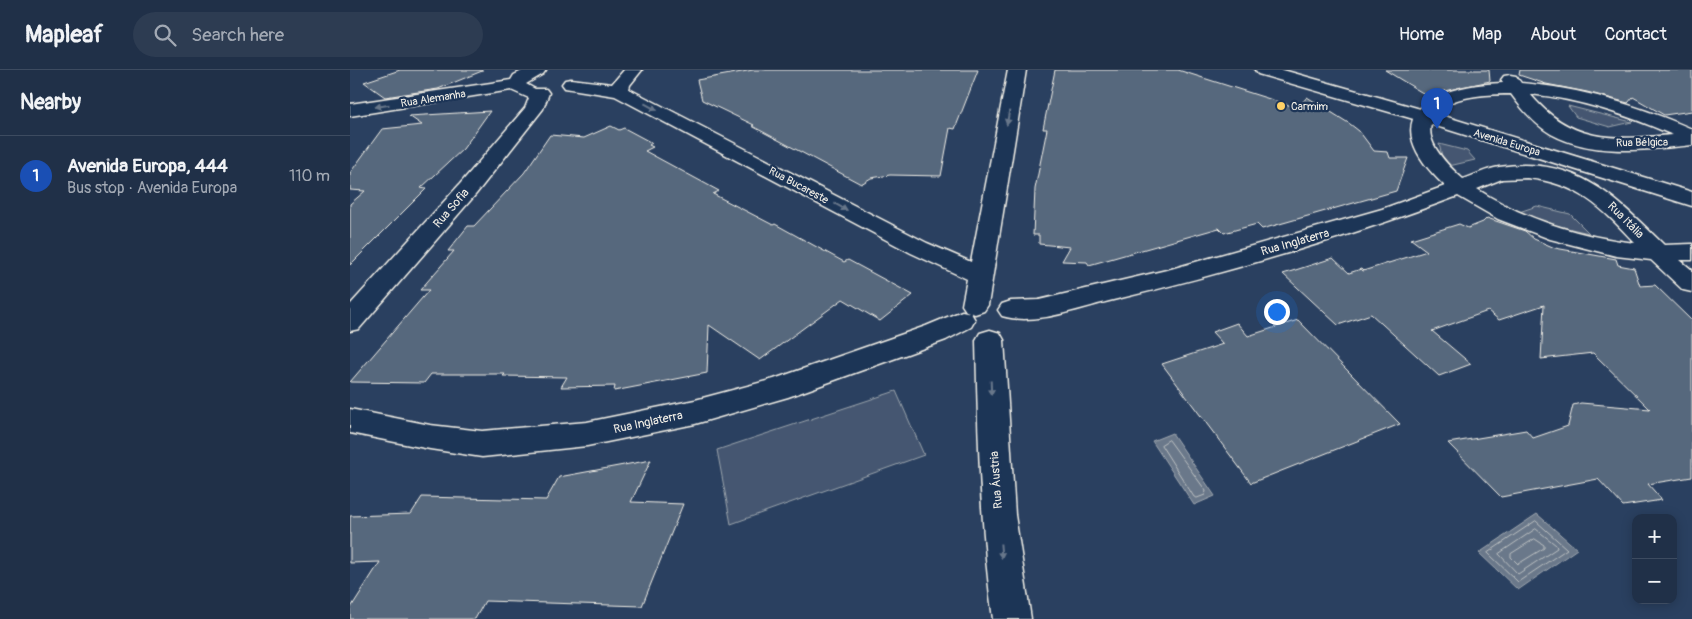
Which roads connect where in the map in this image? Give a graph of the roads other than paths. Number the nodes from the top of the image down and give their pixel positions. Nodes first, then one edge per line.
1 (537, 70) edge
2 (633, 70) edge
3 (1017, 70) edge
4 (1264, 70) edge
5 (1503, 70) edge
6 (579, 74) edge
7 (517, 84) junction
8 (1516, 88) junction
9 (620, 91) junction
10 (540, 93) junction
11 (350, 110) edge
12 (1424, 116) junction
13 (1692, 138) edge
14 (1548, 173) joint
15 (1460, 189) junction
16 (1692, 198) edge
17 (1692, 252) edge
18 (1658, 254) junction
19 (979, 275) junction
20 (1692, 284) edge
21 (1013, 316) junction
22 (351, 320) edge
23 (973, 323) junction
24 (350, 421) edge
25 (1012, 619) edge

1 - 7 street
2 - 9 street
3 -> 19 street, Rua Áustria
4 - 12 street, Avenida Europa
5 - 8 street, Rua Bélgica
6 - 9 street, Rua Bucareste
6 - 10 street
7 - 10 street
7 -> 11 street, Rua Alemanha
8 - 12 street
8 - 13 street
8 - 13 street, Rua Bélgica
9 -> 19 street, Rua Bucareste
10 - 22 street, Rua Sofia
12 - 15 street
12 - 16 street, Avenida Europa
14 - 15 street, Rua Inglaterra
14 - 18 street, Rua Itália
15 - 18 street
15 - 21 street, Rua Inglaterra
17 - 18 street
18 - 20 street, Rua Itália
19 - 23 street, Rua Áustria
21 - 23 street
21 - 23 street, Rua Inglaterra
23 - 24 street, Rua Inglaterra
23 -> 25 street, Rua Áustria

